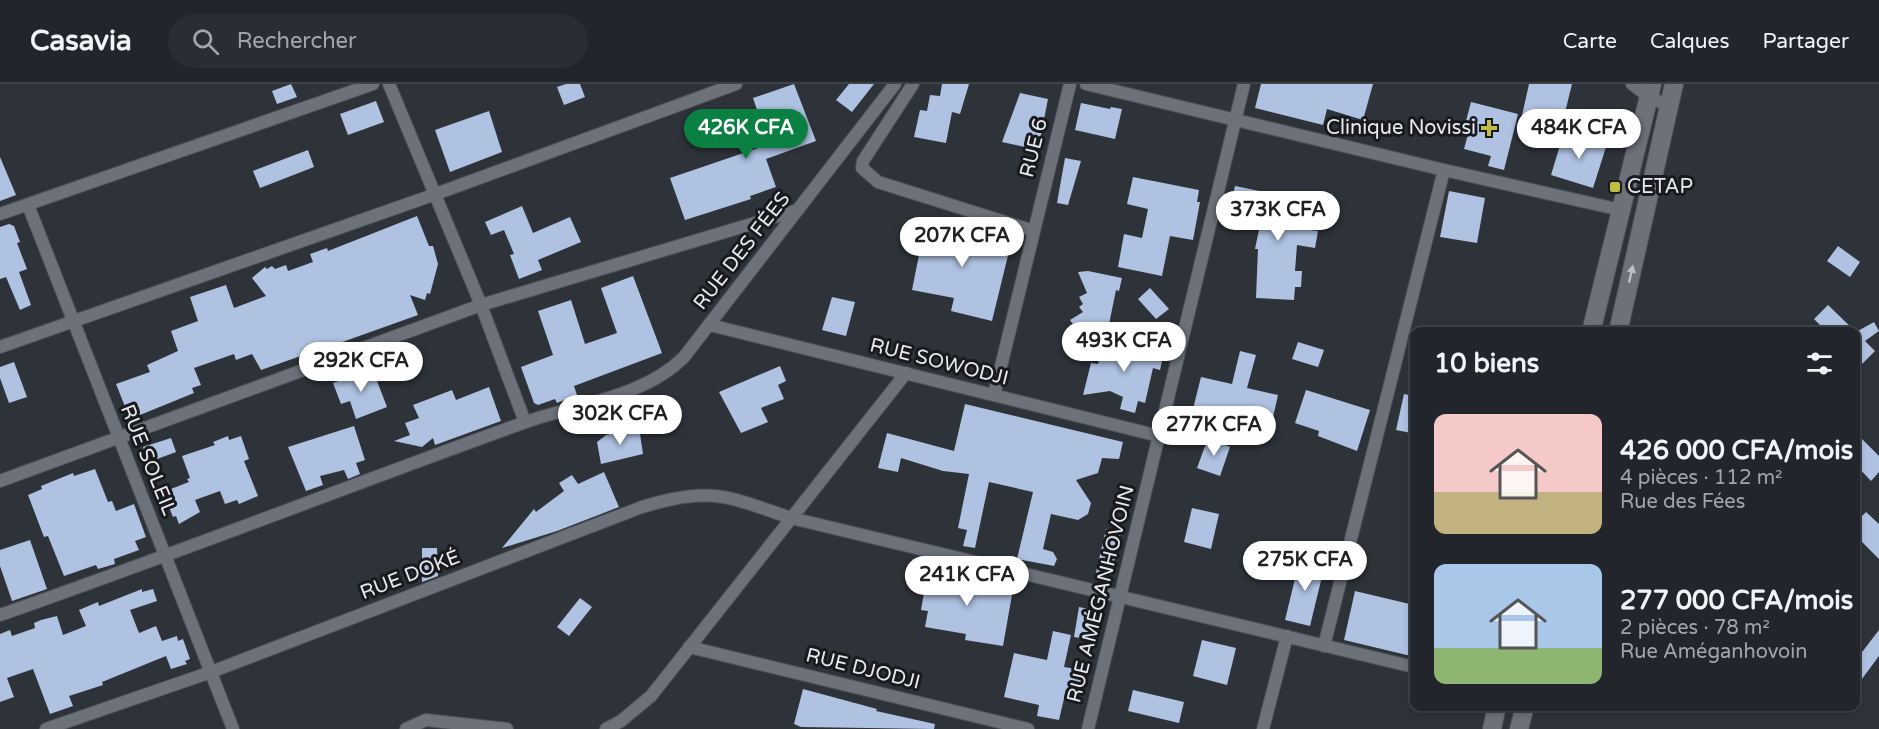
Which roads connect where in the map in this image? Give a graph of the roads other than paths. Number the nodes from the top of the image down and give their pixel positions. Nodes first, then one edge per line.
1 (373, 84) edge
2 (388, 84) edge
3 (736, 84) edge
4 (896, 84) edge
5 (913, 84) edge
6 (1070, 84) edge
7 (1086, 84) edge
8 (1244, 84) edge
9 (1632, 84) edge
10 (1674, 84) edge
11 (1651, 91) edge
12 (1669, 106) junction
13 (1235, 120) junction
14 (1444, 170) junction
15 (433, 195) junction
16 (28, 205) junction
17 (798, 210) junction
18 (1621, 210) junction
19 (0, 214) edge
20 (1034, 231) junction
21 (481, 305) junction
22 (1596, 310) junction
23 (74, 321) junction
24 (1620, 324) edge
25 (710, 325) junction
26 (1591, 327) edge
27 (0, 347) edge
28 (906, 374) junction
29 (994, 395) junction
30 (525, 422) junction
31 (1159, 436) junction
32 (118, 438) junction
33 (0, 481) edge
34 (791, 518) junction
35 (166, 557) junction
36 (1120, 598) junction
37 (0, 615) edge
38 (1287, 636) junction
39 (1324, 646) junction
40 (689, 647) junction
41 (1410, 666) edge
42 (211, 672) junction
43 (1496, 711) edge
44 (1524, 711) edge
45 (46, 729) edge
46 (233, 729) edge
47 (406, 729) edge
48 (507, 729) edge
49 (606, 729) edge
50 (1028, 729) edge
51 (1088, 729) edge
52 (1263, 729) edge
53 (1492, 729) edge
54 (1519, 729) edge

1 - 16 street
2 - 15 street
3 - 15 street
4 - 17 street, RUE DES FÉES
5 - 20 street
6 - 20 street, RUE 6
7 - 13 street
8 - 13 street, RUE AMÉGANHOVOIN
9 - 11 street
10 - 12 main road
11 - 12 street
11 - 18 main road
24 -> 12 main road
13 - 14 street
13 - 31 street, RUE AMÉGANHOVOIN
14 - 18 street
14 - 39 street
15 - 21 street
15 - 23 street
16 - 19 street
16 - 23 street, RUE SOLEIL
17 - 21 street
17 - 25 street, RUE DES FÉES
18 - 22 main road
20 - 29 street, RUE 6
21 - 30 street
21 - 32 street
22 - 24 main road
22 - 26 main road
23 - 27 street
23 - 32 street, RUE SOLEIL
25 - 28 street, RUE SOWODJI
25 - 30 street, RUE DES FÉES
28 - 29 street, RUE SOWODJI
28 - 34 street
29 - 31 street, RUE SOWODJI
30 - 35 street
31 - 36 street, RUE AMÉGANHOVOIN
32 - 33 street
32 - 35 street, RUE SOLEIL
34 - 36 street, RUE DOKÉ
34 - 40 street
34 - 42 street, RUE DOKÉ
35 - 37 street
35 - 42 street, RUE SOLEIL
36 - 38 street, RUE DOKÉ
36 - 51 street, RUE AMÉGANHOVOIN
38 - 39 street, RUE DOKÉ
38 - 52 street
39 - 41 street, RUE DOKÉ
40 - 49 street
40 - 50 street, RUE DJODJI
42 - 45 street, RUE DOKÉ
42 - 46 street, RUE SOLEIL
43 - 53 main road
44 - 54 main road
47 - 48 street

